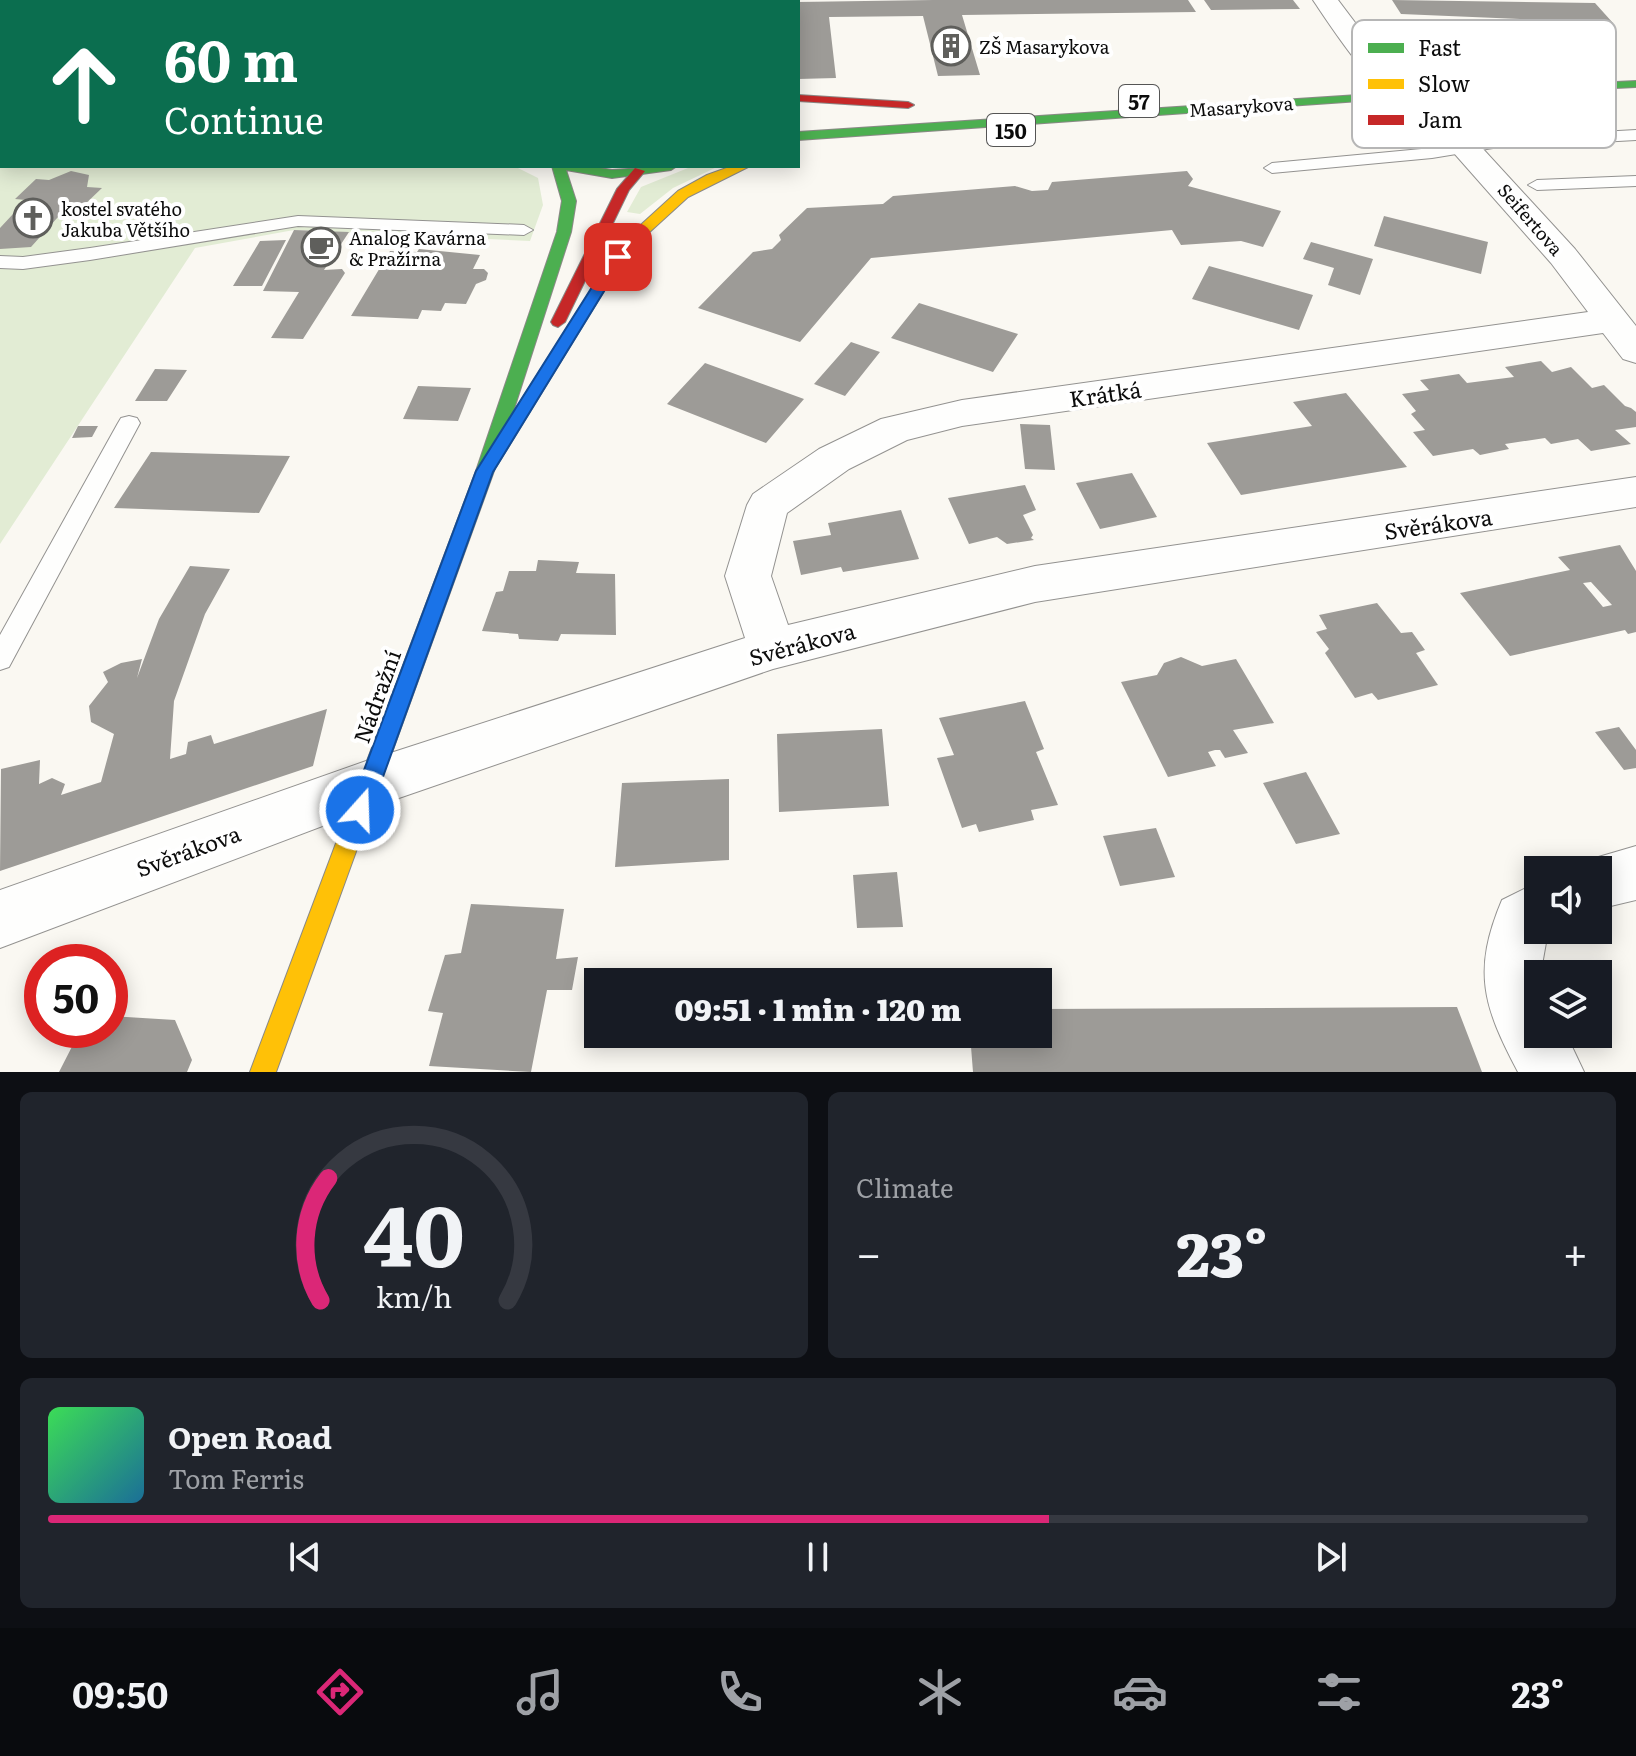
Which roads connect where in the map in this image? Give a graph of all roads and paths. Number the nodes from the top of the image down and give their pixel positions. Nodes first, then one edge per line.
1 (1325, 0) edge
2 (1352, 36) edge
3 (1636, 68) edge
4 (1616, 71) edge
5 (1636, 86) edge
6 (1616, 87) edge
7 (1352, 95) edge
8 (800, 98) edge
9 (1352, 105) edge
10 (1224, 107) junction
11 (994, 109) junction
12 (800, 115) edge
13 (1636, 135) edge
14 (800, 136) edge
15 (1616, 136) edge
16 (1461, 148) edge
17 (1468, 148) edge
18 (800, 154) edge
19 (559, 168) edge
20 (576, 168) edge
21 (739, 168) edge
22 (1272, 168) dead end
23 (644, 169) edge
24 (1636, 181) edge
25 (1537, 185) dead end
26 (524, 230) dead end
27 (0, 262) edge
28 (1612, 320) junction
29 (1636, 351) edge
30 (129, 423) dead end
31 (485, 471) junction
32 (1636, 492) edge
33 (772, 649) junction
34 (0, 659) edge
35 (369, 784) junction
36 (1636, 873) edge
37 (1612, 879) edge
38 (0, 919) edge
39 (1524, 919) edge
40 (263, 1072) edge
41 (1552, 1072) edge

1 - 2 street, Seifertova
3 - 4 main road, Masarykova / 57
5 - 6 main road, Masarykova / 57
7 - 11 main road, Masarykova / 57
8 - 11 main road, 57
9 - 10 main road, 57
10 - 14 main road, Masarykova / 57
10 - 18 main road, 150
11 - 12 main road, Masarykova / 57
13 - 15 lane
16 - 22 lane
17 - 28 street, Seifertova
19 - 31 main road, Nádražní
20 - 23 main road
21 - 31 main road
23 - 31 main road, Nádražní
24 - 25 lane
26 - 27 lane
28 - 29 street, Seifertova
28 - 33 street, Krátká
30 - 34 lane
31 - 35 main road, Nádražní
32 - 33 street, Svěrákova
33 - 35 street, Svěrákova
35 - 38 street, Svěrákova
35 - 40 main road, Nádražní
36 - 37 street
39 - 41 street

